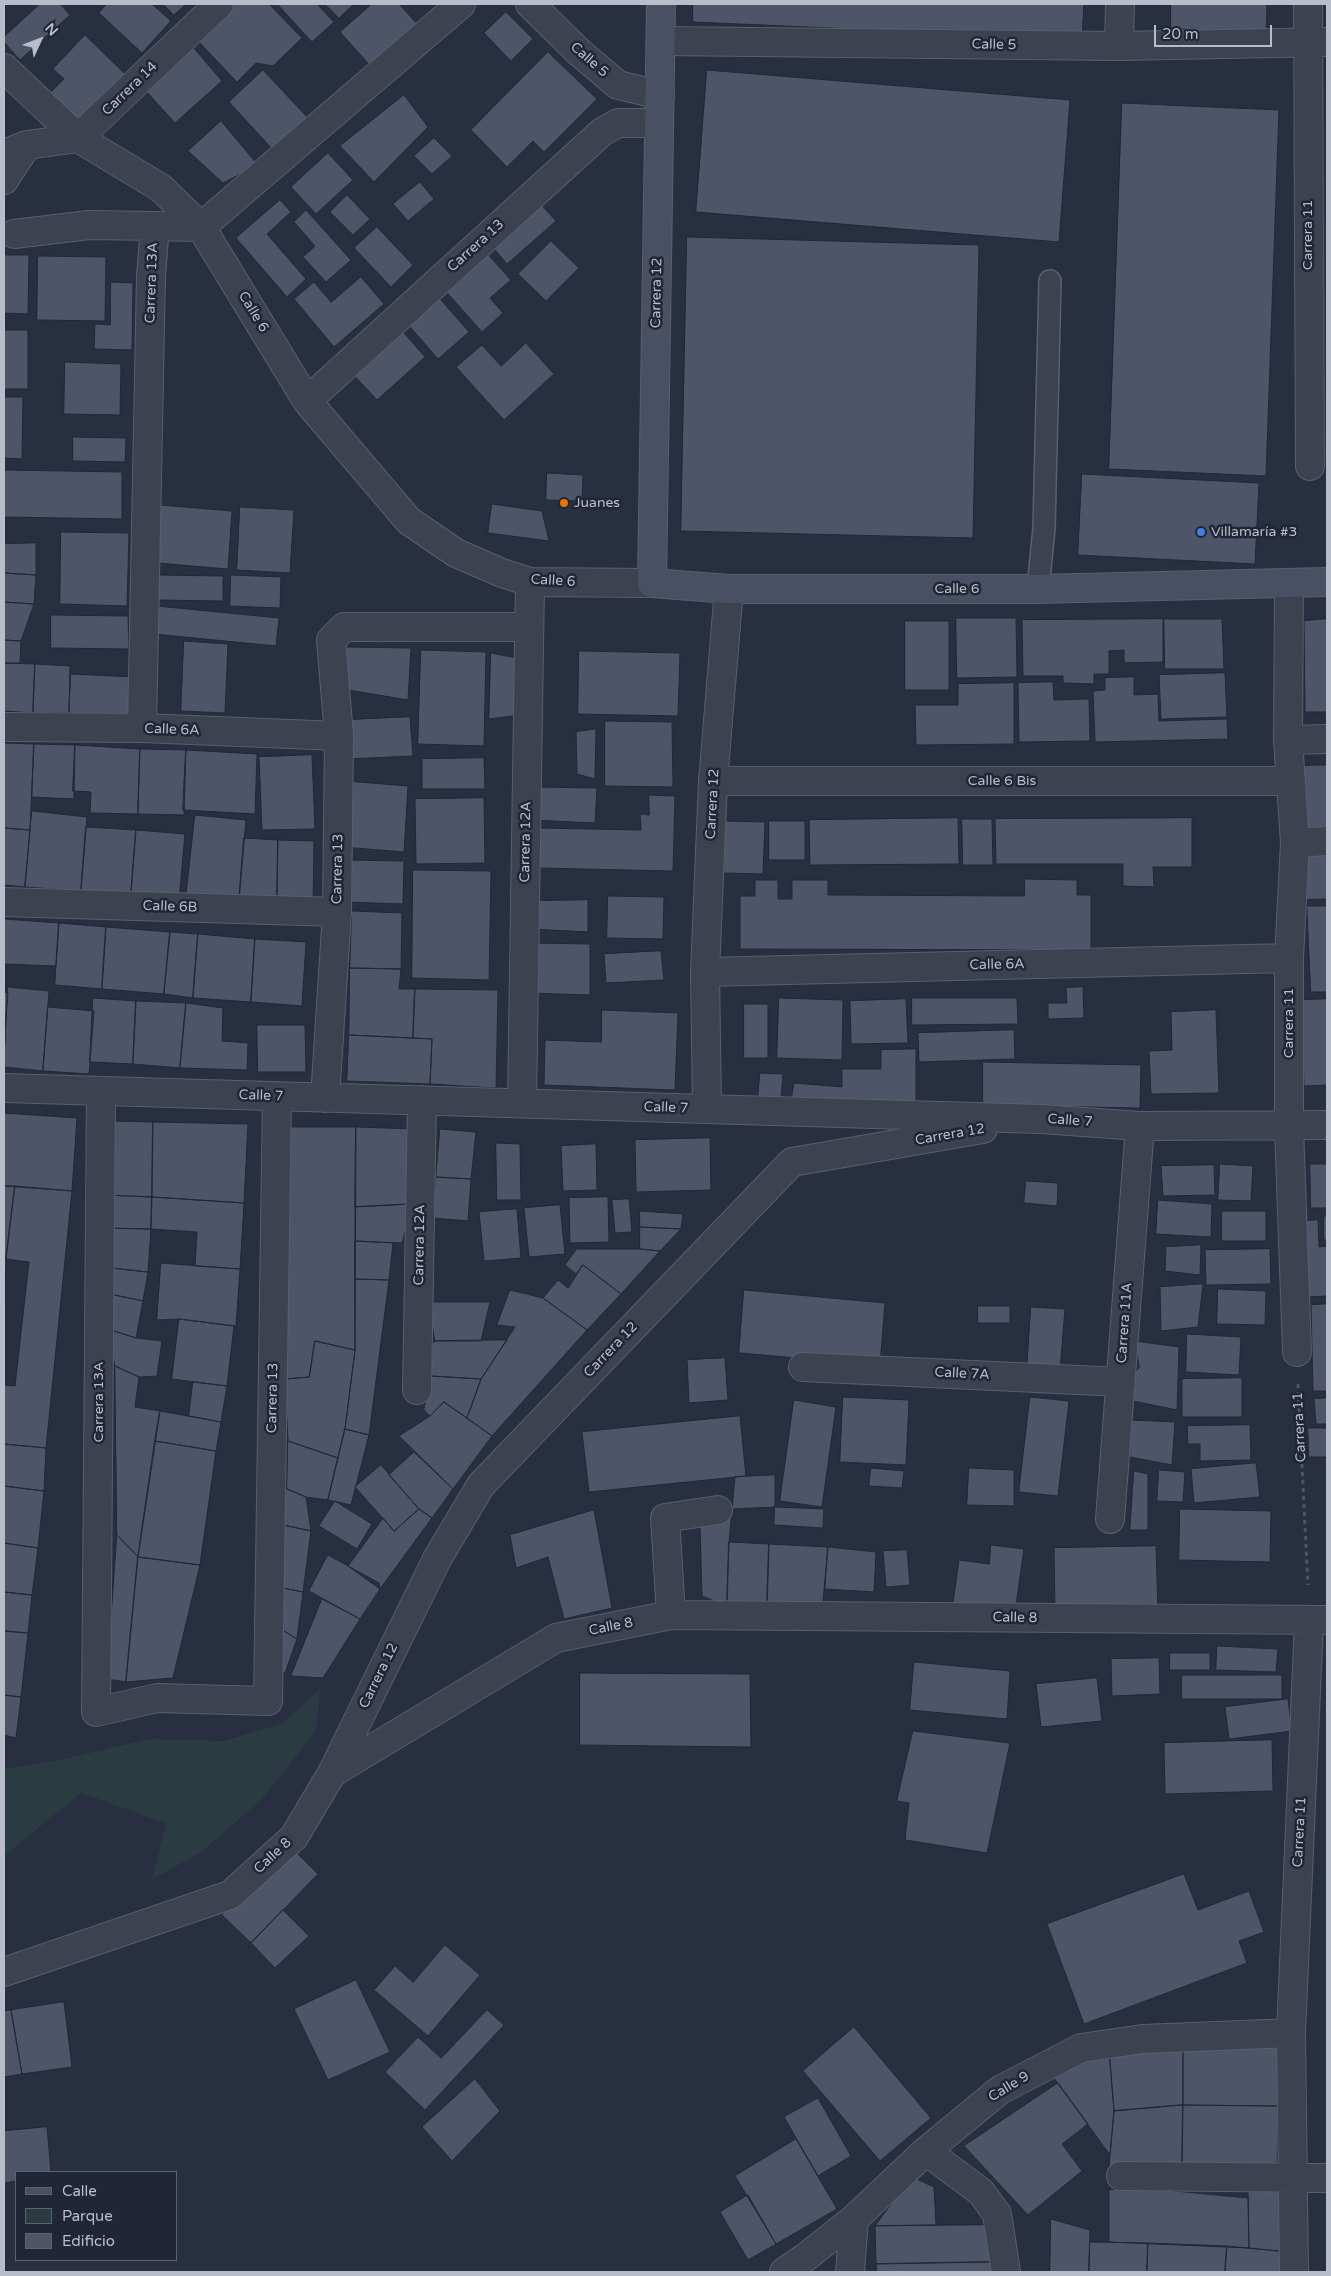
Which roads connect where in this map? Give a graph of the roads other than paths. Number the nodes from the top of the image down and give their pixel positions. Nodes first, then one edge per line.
1 (219, 4) edge
2 (461, 4) edge
3 (530, 4) edge
4 (661, 4) edge
5 (1120, 4) edge
6 (1308, 4) edge
7 (661, 41) junction
8 (1317, 42) edge
9 (1118, 46) junction
10 (4, 68) edge
11 (660, 95) junction
12 (659, 123) junction
13 (78, 138) junction
14 (16, 149) edge
15 (4, 180) edge
16 (155, 226) junction
17 (201, 227) junction
18 (14, 234) dead end
19 (1050, 281) dead end
20 (307, 400) junction
21 (1310, 466) dead end
22 (1327, 581) edge
23 (530, 582) junction
24 (1290, 582) junction
25 (652, 583) junction
26 (1038, 588) junction
27 (729, 589) junction
28 (529, 627) junction
29 (4, 727) edge
30 (142, 728) junction
31 (339, 736) junction
32 (1327, 738) edge
33 (1288, 740) junction
34 (713, 781) junction
35 (1291, 781) junction
36 (1327, 841) edge
37 (1295, 843) junction
38 (4, 902) edge
39 (337, 912) junction
40 (1289, 958) junction
41 (705, 972) junction
42 (4, 1088) edge
43 (101, 1091) junction
44 (277, 1096) junction
45 (325, 1098) junction
46 (422, 1100) junction
47 (522, 1103) junction
48 (707, 1109) junction
49 (1041, 1119) junction
50 (1327, 1125) edge
51 (1140, 1126) junction
52 (1289, 1127) junction
53 (1297, 1352) road end
54 (803, 1367) dead end
55 (1120, 1382) junction
56 (417, 1390) dead end
57 (718, 1510) dead end
58 (1110, 1519) dead end
59 (671, 1615) junction
60 (1318, 1621) edge
61 (268, 1701) joint
62 (332, 1773) junction
63 (4, 1972) edge
64 (1291, 2033) junction
65 (926, 2151) junction
66 (1121, 2176) dead end
67 (1327, 2178) edge
68 (1292, 2179) junction
69 (854, 2219) junction
70 (784, 2272) edge
71 (850, 2272) edge
72 (1006, 2272) edge
73 (1294, 2272) edge

1 - 13 street, Carrera 14
2 - 17 street
3 - 11 street, Calle 5
4 - 7 main road, Carrera 12
5 - 9 street
6 - 8 street, Carrera 11
7 - 9 street, Calle 5
7 - 11 main road, Carrera 12
8 - 9 street, Calle 5
8 - 21 street, Carrera 11
10 - 13 street, Calle 6
11 - 12 main road, Carrera 12
12 - 20 street, Carrera 13
12 - 25 main road, Carrera 12
13 - 14 street
13 - 17 street, Calle 6
14 - 15 street
16 - 17 street, Carrera 13A
16 - 18 street
16 - 30 street, Carrera 13A
17 - 20 street, Calle 6
19 - 26 lane
20 - 23 street, Calle 6
22 - 24 main road, Calle 6
23 - 25 street, Calle 6
23 - 28 street, Carrera 12A
24 - 26 main road, Calle 6
24 - 33 street, Carrera 11
25 - 27 main road, Calle 6
26 - 27 main road, Calle 6
27 - 34 street, Carrera 12
28 - 31 street, Carrera 13
28 - 47 street, Carrera 12A
29 - 30 street, Calle 6A
30 - 31 street, Calle 6A
31 - 39 street, Carrera 13
32 - 33 street
33 - 35 street, Carrera 11
34 - 35 street, Calle 6 Bis
34 - 41 street, Carrera 12
35 - 37 street, Carrera 11
36 - 37 street
37 - 40 street, Carrera 11
38 - 39 street, Calle 6B
39 - 45 street, Carrera 13
40 - 41 street, Calle 6A
40 - 52 street, Carrera 11
41 - 48 street, Carrera 12
42 - 43 street, Calle 7
43 - 44 street, Calle 7
43 - 61 street, Carrera 13A
44 - 45 street, Calle 7
44 - 61 street, Carrera 13
45 - 46 street, Calle 7
46 - 47 street, Calle 7
46 - 56 street, Carrera 12A
47 - 48 street, Calle 7
48 - 49 street, Calle 7
49 - 51 street, Calle 7
49 - 62 street, Carrera 12
50 - 52 street, Calle 7
51 - 52 street, Calle 7
51 - 55 street, Carrera 11A
52 - 53 street, Carrera 11
54 - 55 street, Calle 7A
55 - 58 street, Carrera 11A
57 - 59 street
59 - 60 street, Calle 8
59 - 62 street, Calle 8
60 - 64 street, Carrera 11
62 - 63 street, Calle 8
64 - 65 street, Calle 9
64 - 68 street, Carrera 11
65 - 69 street, Calle 9
65 - 72 street
66 - 68 street
67 - 68 street
68 - 73 street, Carrera 11
69 - 70 street, Calle 9
69 - 71 street

